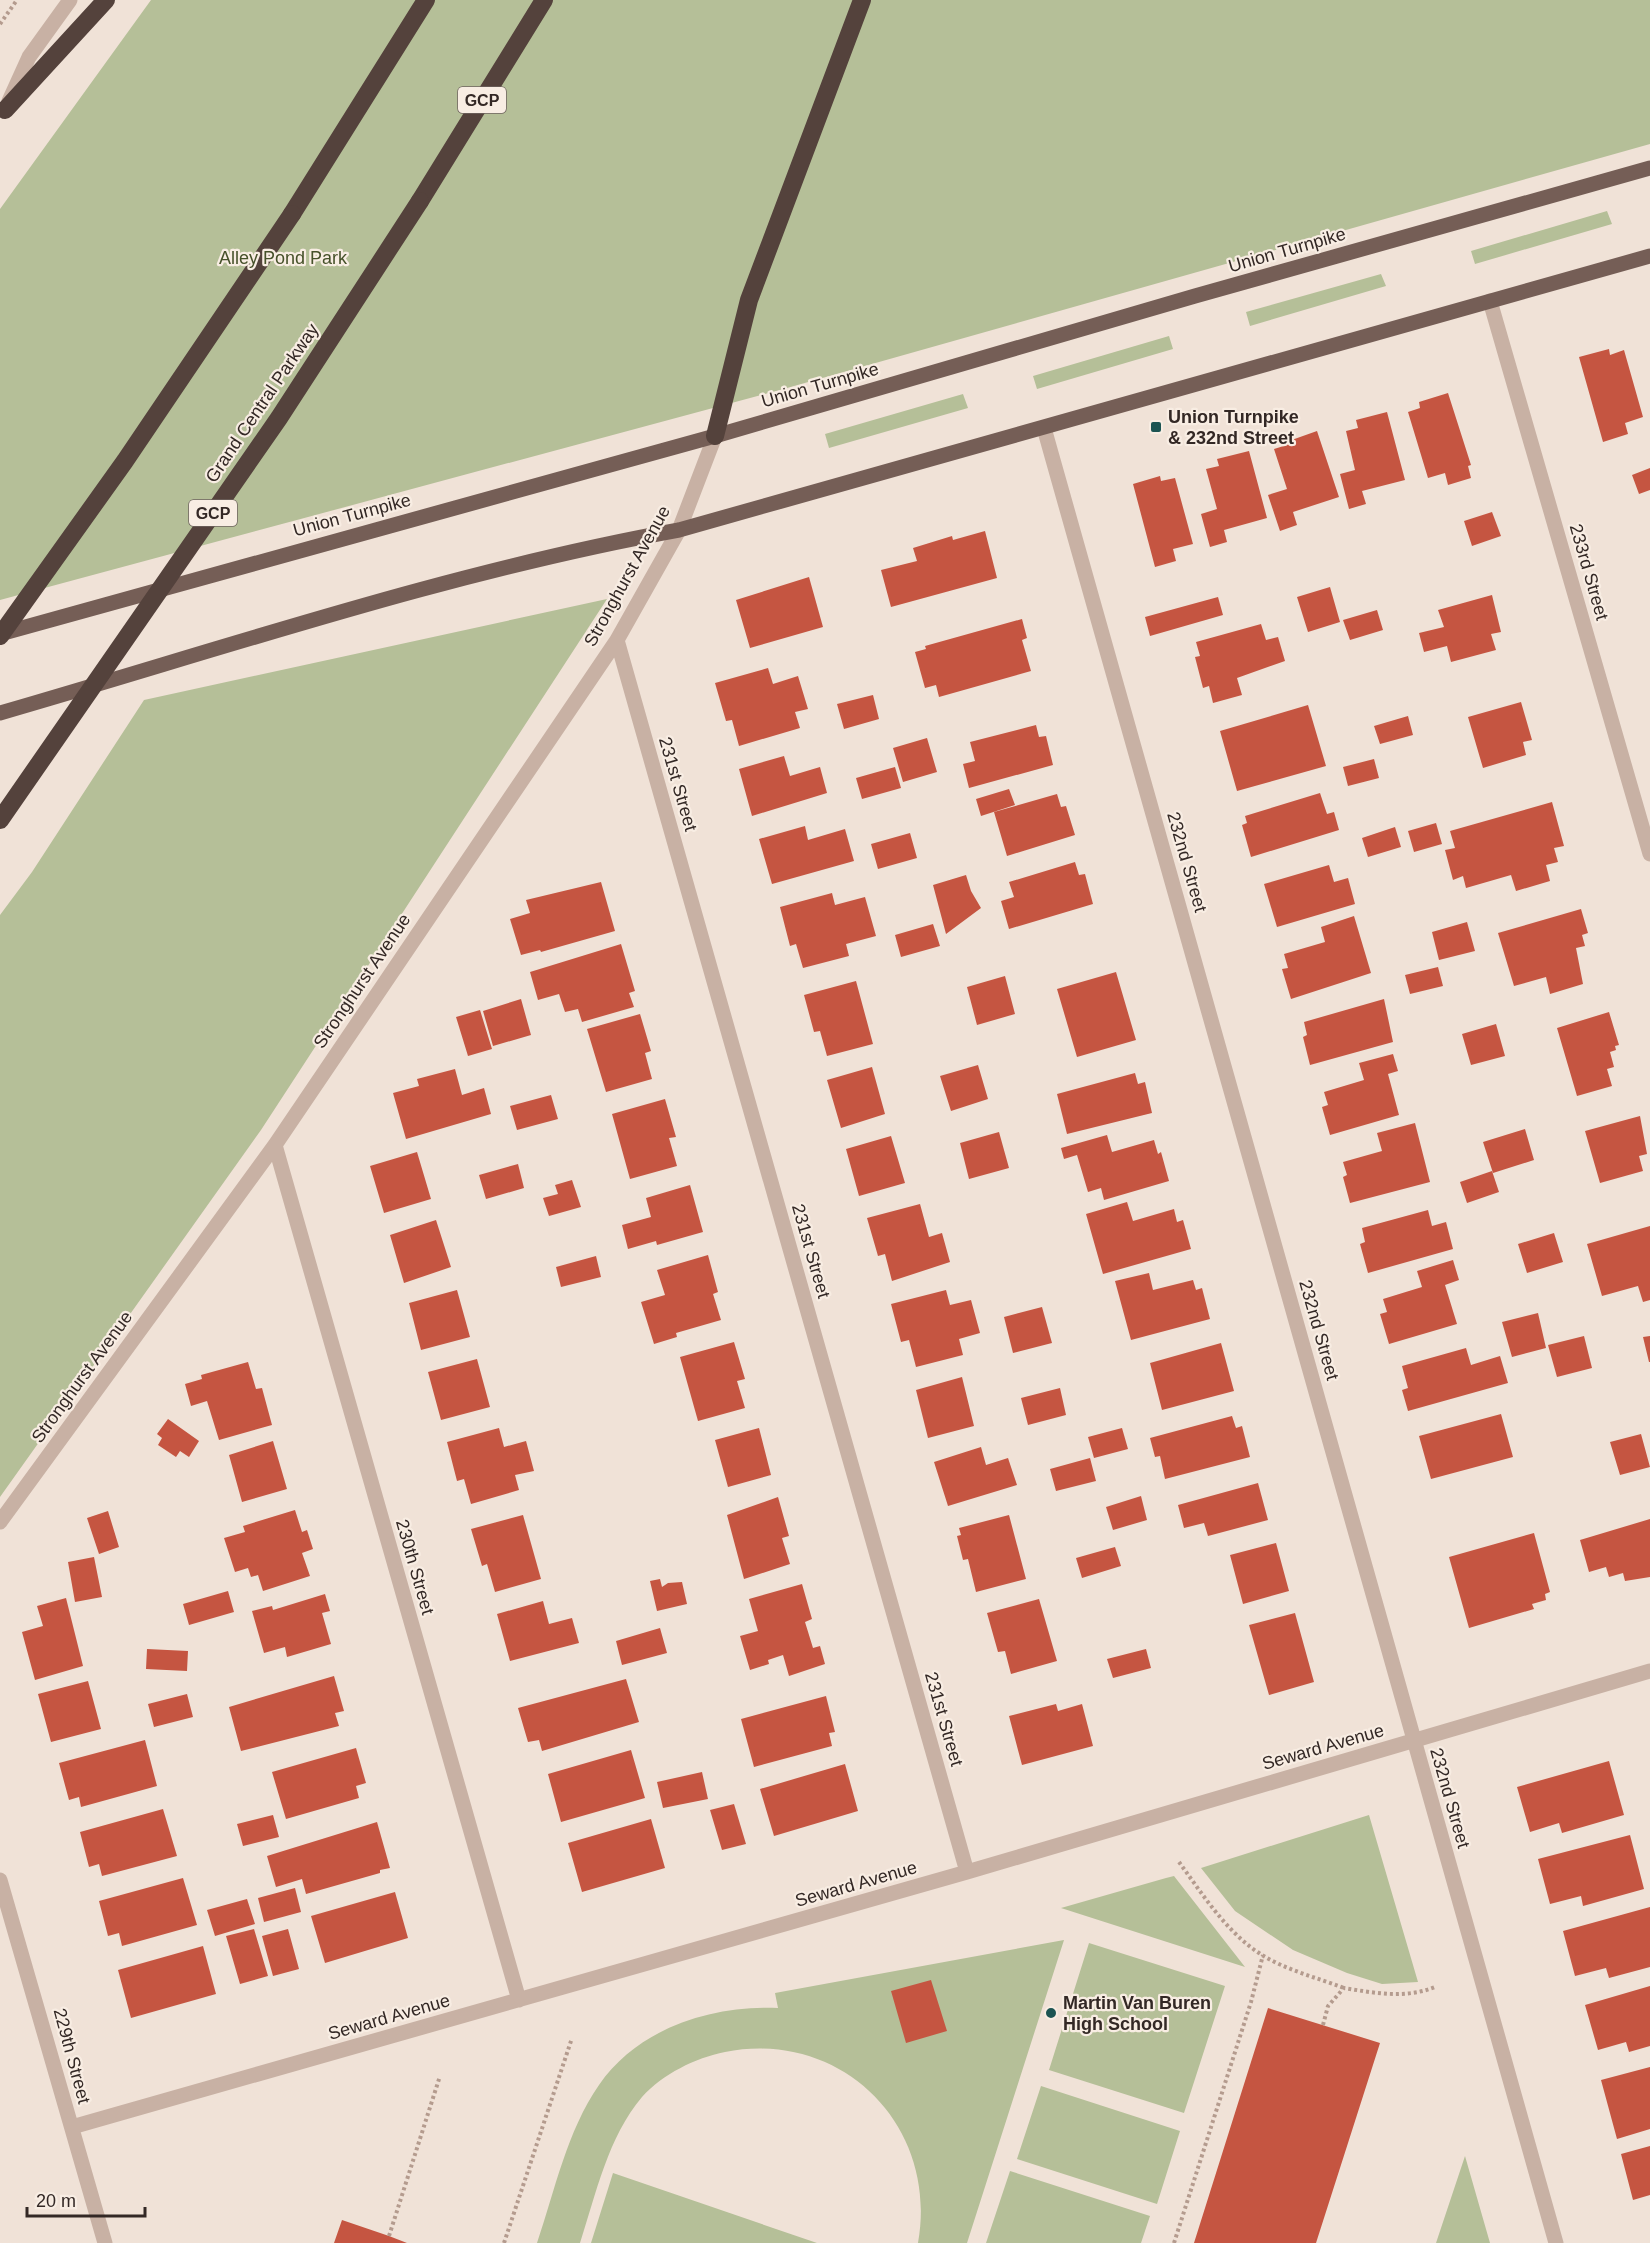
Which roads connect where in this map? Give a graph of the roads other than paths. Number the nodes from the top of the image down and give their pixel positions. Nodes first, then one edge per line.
1 (69, 0) edge
2 (106, 0) edge
3 (426, 0) edge
4 (544, 0) edge
5 (862, 0) edge
6 (2, 114) edge
7 (1650, 168) edge
8 (1650, 256) edge
9 (1490, 301) junction
10 (1044, 428) junction
11 (715, 436) junction
12 (678, 530) junction
13 (0, 635) edge
14 (617, 640) junction
15 (0, 713) edge
16 (0, 820) edge
17 (1650, 854) edge
18 (275, 1145) junction
19 (0, 1522) edge
20 (1650, 1671) edge
21 (1414, 1740) junction
22 (967, 1872) junction
23 (0, 1880) edge
24 (519, 2000) junction
25 (72, 2127) junction
26 (105, 2243) edge
27 (1556, 2243) edge

1 - 6 street
2 - 6 highway
3 - 13 highway, bridge
4 - 16 highway, Grand Central Parkway / GCP, bridge
5 - 11 highway
7 - 11 main road, Union Turnpike
8 - 9 main road
9 - 10 main road
9 - 17 street, 233rd Street
10 - 12 main road
10 - 21 street, 232nd Street
11 - 12 street, Stronghurst Avenue
11 - 13 main road, Union Turnpike
12 - 14 street, Stronghurst Avenue
12 - 15 main road
14 - 18 street, Stronghurst Avenue
14 - 22 street, 231st Street
18 - 19 street, Stronghurst Avenue
18 - 24 street, 230th Street
20 - 21 street, Seward Avenue
21 - 22 street, Seward Avenue
21 - 27 street, 232nd Street
22 - 24 street, Seward Avenue
23 - 25 street, 229th Street
24 - 25 street, Seward Avenue
25 - 26 street, 229th Street

